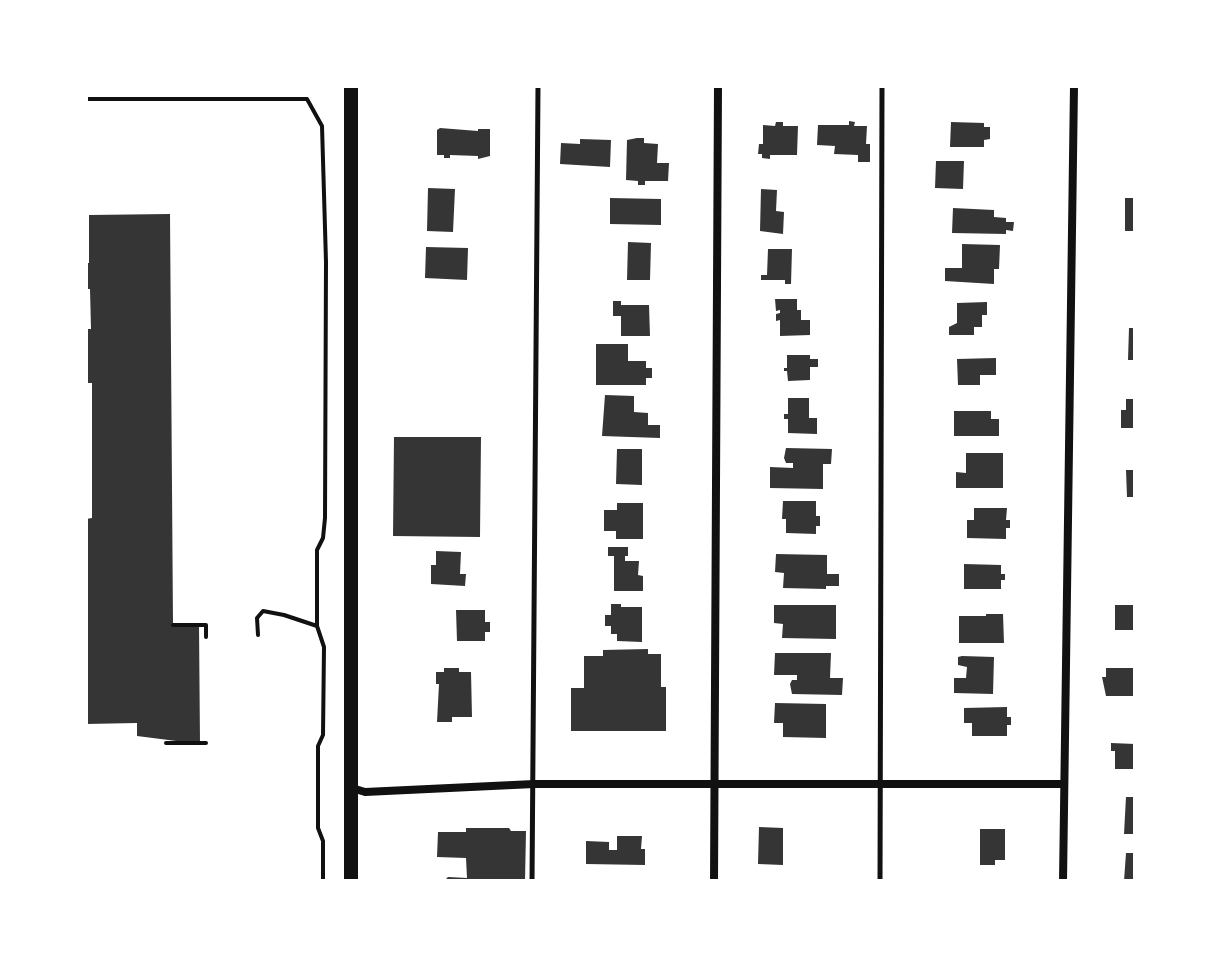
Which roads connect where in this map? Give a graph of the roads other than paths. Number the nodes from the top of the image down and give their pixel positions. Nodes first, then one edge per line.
1 (351, 86) edge
2 (538, 86) edge
3 (718, 86) edge
4 (882, 86) edge
5 (1074, 86) edge
6 (534, 784) junction
7 (715, 784) junction
8 (881, 784) junction
9 (1064, 784) junction
10 (352, 788) junction
11 (351, 881) edge
12 (532, 881) edge
13 (714, 881) edge
14 (880, 881) edge
15 (1063, 881) edge

1 - 10 main road
2 - 6 lane
3 - 7 street
4 - 8 lane
5 - 9 street
6 - 7 street
6 - 10 street
6 - 12 lane
7 - 8 street
7 - 13 street
8 - 9 street
8 - 14 lane
9 - 15 street
10 - 11 main road

